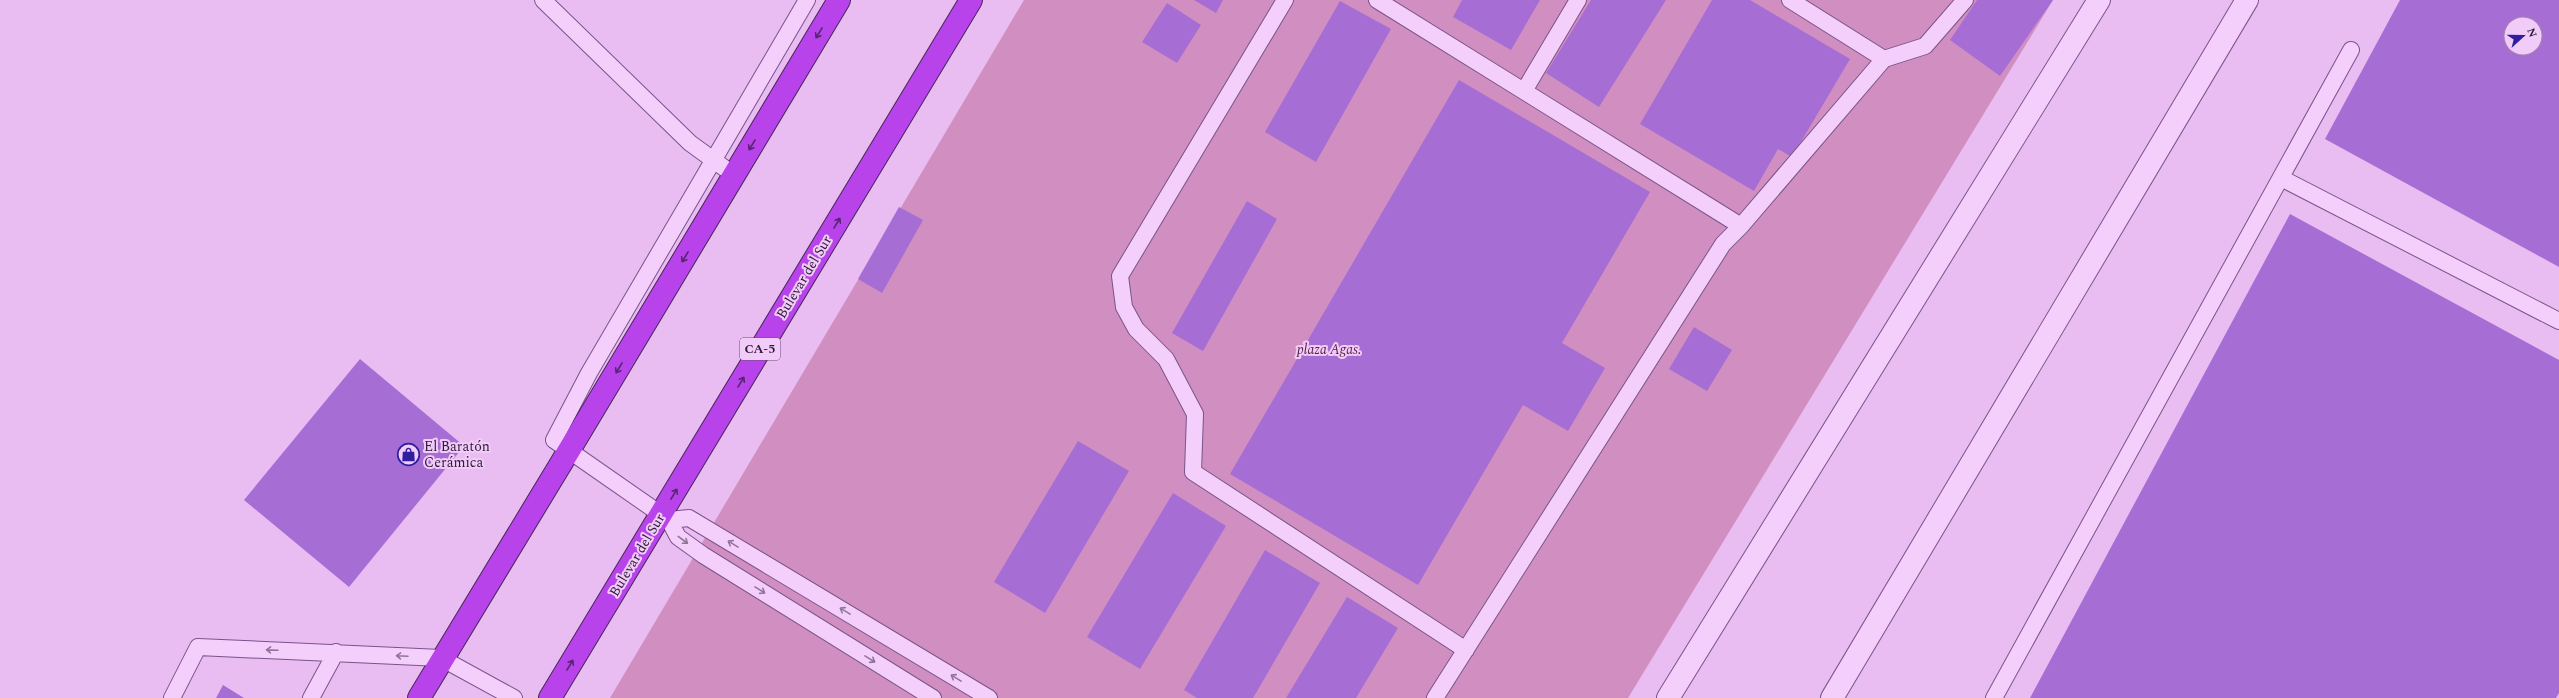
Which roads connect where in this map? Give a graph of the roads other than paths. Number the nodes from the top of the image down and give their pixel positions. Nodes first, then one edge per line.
1 (544, 0) edge
2 (807, 0) edge
3 (839, 0) edge
4 (971, 0) edge
5 (1285, 0) edge
6 (1377, 0) edge
7 (1578, 0) edge
8 (1790, 0) edge
9 (1965, 0) edge
10 (2099, 0) edge
11 (2247, 0) edge
12 (2351, 50) dead end
13 (1884, 59) junction
14 (1524, 91) junction
15 (713, 161) junction
16 (734, 175) junction
17 (2281, 178) junction
18 (1741, 226) junction
19 (2559, 321) edge
20 (568, 452) junction
21 (665, 517) junction
22 (1466, 650) junction
23 (336, 652) junction
24 (441, 658) junction
25 (172, 698) edge
26 (311, 698) edge
27 (418, 698) edge
28 (514, 698) edge
29 (550, 698) edge
30 (933, 698) edge
31 (989, 698) edge
32 (1435, 698) edge
33 (1668, 698) edge
34 (1832, 698) edge
35 (1994, 698) edge

1 - 15 lane
2 - 15 lane
3 -> 16 highway
21 -> 4 highway, Bulevar del Sur / CA-5
5 - 22 lane
6 - 14 lane
7 - 14 lane
8 - 13 lane
9 - 13 lane
10 - 33 street
11 - 34 street
12 - 17 lane
13 - 18 lane
14 - 18 lane
15 - 16 lane
15 - 20 lane
16 -> 20 highway
17 - 19 lane
17 - 35 lane
18 - 22 lane
20 - 21 lane
20 - 24 highway
29 -> 21 highway, Bulevar del Sur / CA-5
21 -> 30 lane
31 -> 21 lane
22 - 32 lane
24 -> 23 lane
23 -> 25 lane
23 - 26 lane
24 - 27 highway
24 - 28 lane

